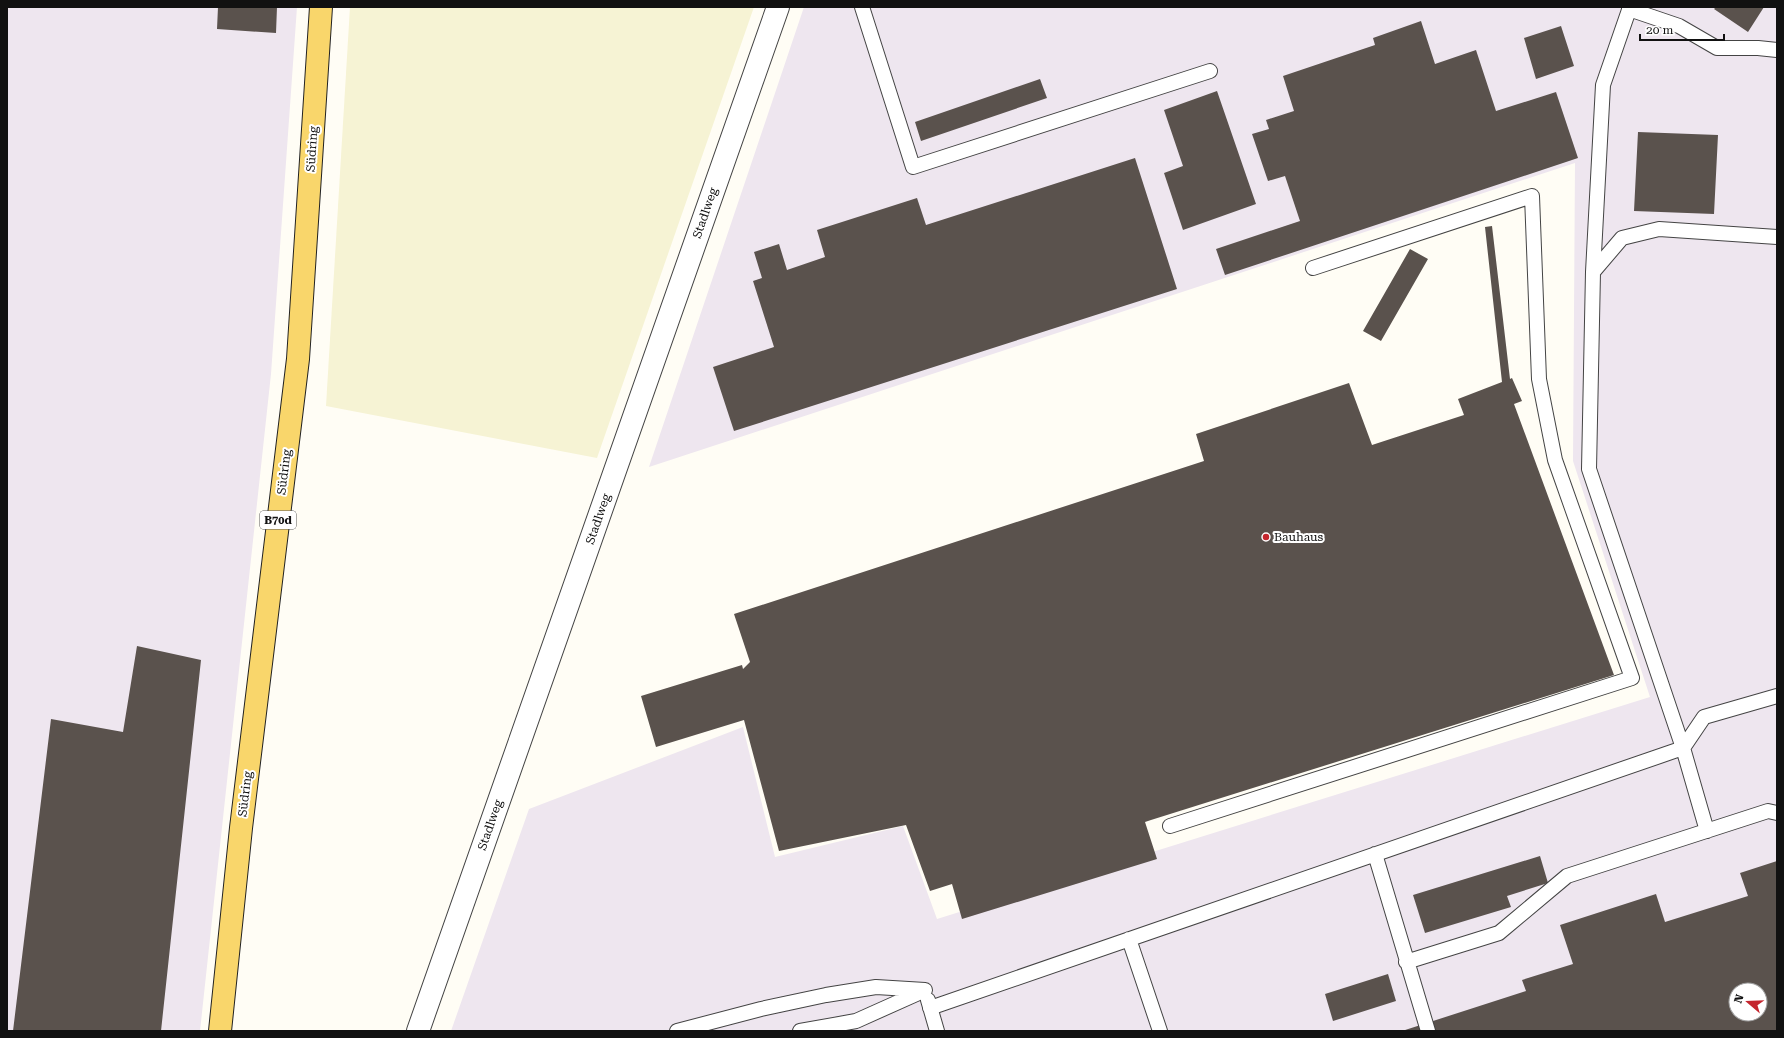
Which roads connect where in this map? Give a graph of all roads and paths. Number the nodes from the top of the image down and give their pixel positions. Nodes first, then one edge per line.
1 (321, 7) edge
2 (778, 7) edge
3 (862, 7) edge
4 (1630, 8) edge
5 (1777, 50) edge
6 (1210, 71) dead end
7 (1777, 237) edge
8 (1313, 268) dead end
9 (1593, 272) junction
10 (1777, 696) edge
11 (1683, 748) junction
12 (1777, 814) edge
13 (1170, 826) dead end
14 (1707, 831) junction
15 (1375, 854) junction
16 (1129, 939) junction
17 (1406, 962) junction
18 (925, 990) junction
19 (930, 1008) junction
20 (220, 1031) edge
21 (418, 1031) edge
22 (677, 1031) edge
23 (800, 1031) edge
24 (937, 1031) edge
25 (1160, 1031) edge
26 (1428, 1031) edge

1 - 20 main road, Südring / B70d
2 - 21 street, Stadlweg
3 - 6 lane
4 - 5 lane
4 - 9 lane
7 - 9 lane
8 - 13 lane
9 - 11 lane
10 - 11 lane
11 - 14 lane
11 - 15 lane
12 - 14 lane
14 - 17 lane
15 - 16 lane
15 - 17 lane
16 - 19 lane
16 - 25 lane
17 - 26 lane
18 - 19 lane
18 - 22 lane
18 - 23 lane
19 - 24 lane

